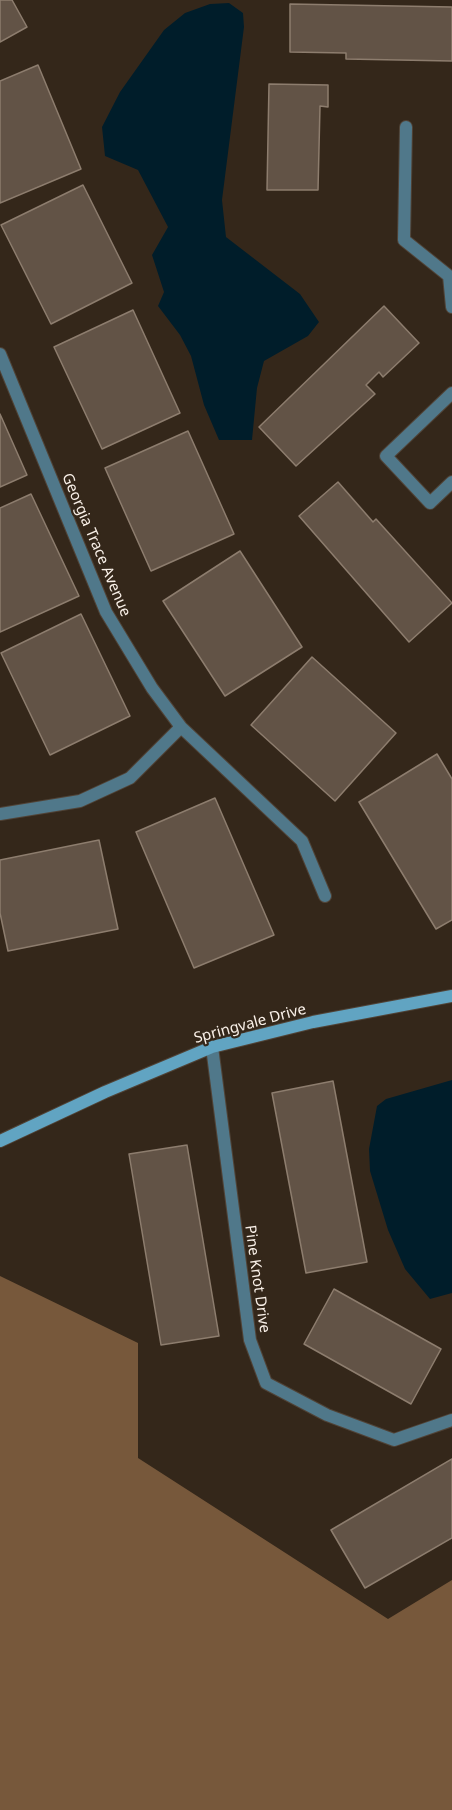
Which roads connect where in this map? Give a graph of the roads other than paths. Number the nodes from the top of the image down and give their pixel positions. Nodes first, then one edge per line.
1 (406, 127) dead end
2 (450, 275) edge
3 (452, 307) edge
4 (0, 354) edge
5 (452, 393) edge
6 (452, 482) edge
7 (181, 727) junction
8 (0, 814) edge
9 (325, 896) dead end
10 (452, 996) edge
11 (212, 1047) junction
12 (0, 1141) edge
13 (452, 1420) edge

1 - 2 street
2 - 3 street
4 - 7 street, Georgia Trace Avenue
5 - 6 street
7 - 8 street
7 - 9 street, Georgia Trace Avenue
10 - 11 street, Springvale Drive
11 - 12 street, Springvale Drive
11 - 13 street, Pine Knot Drive

